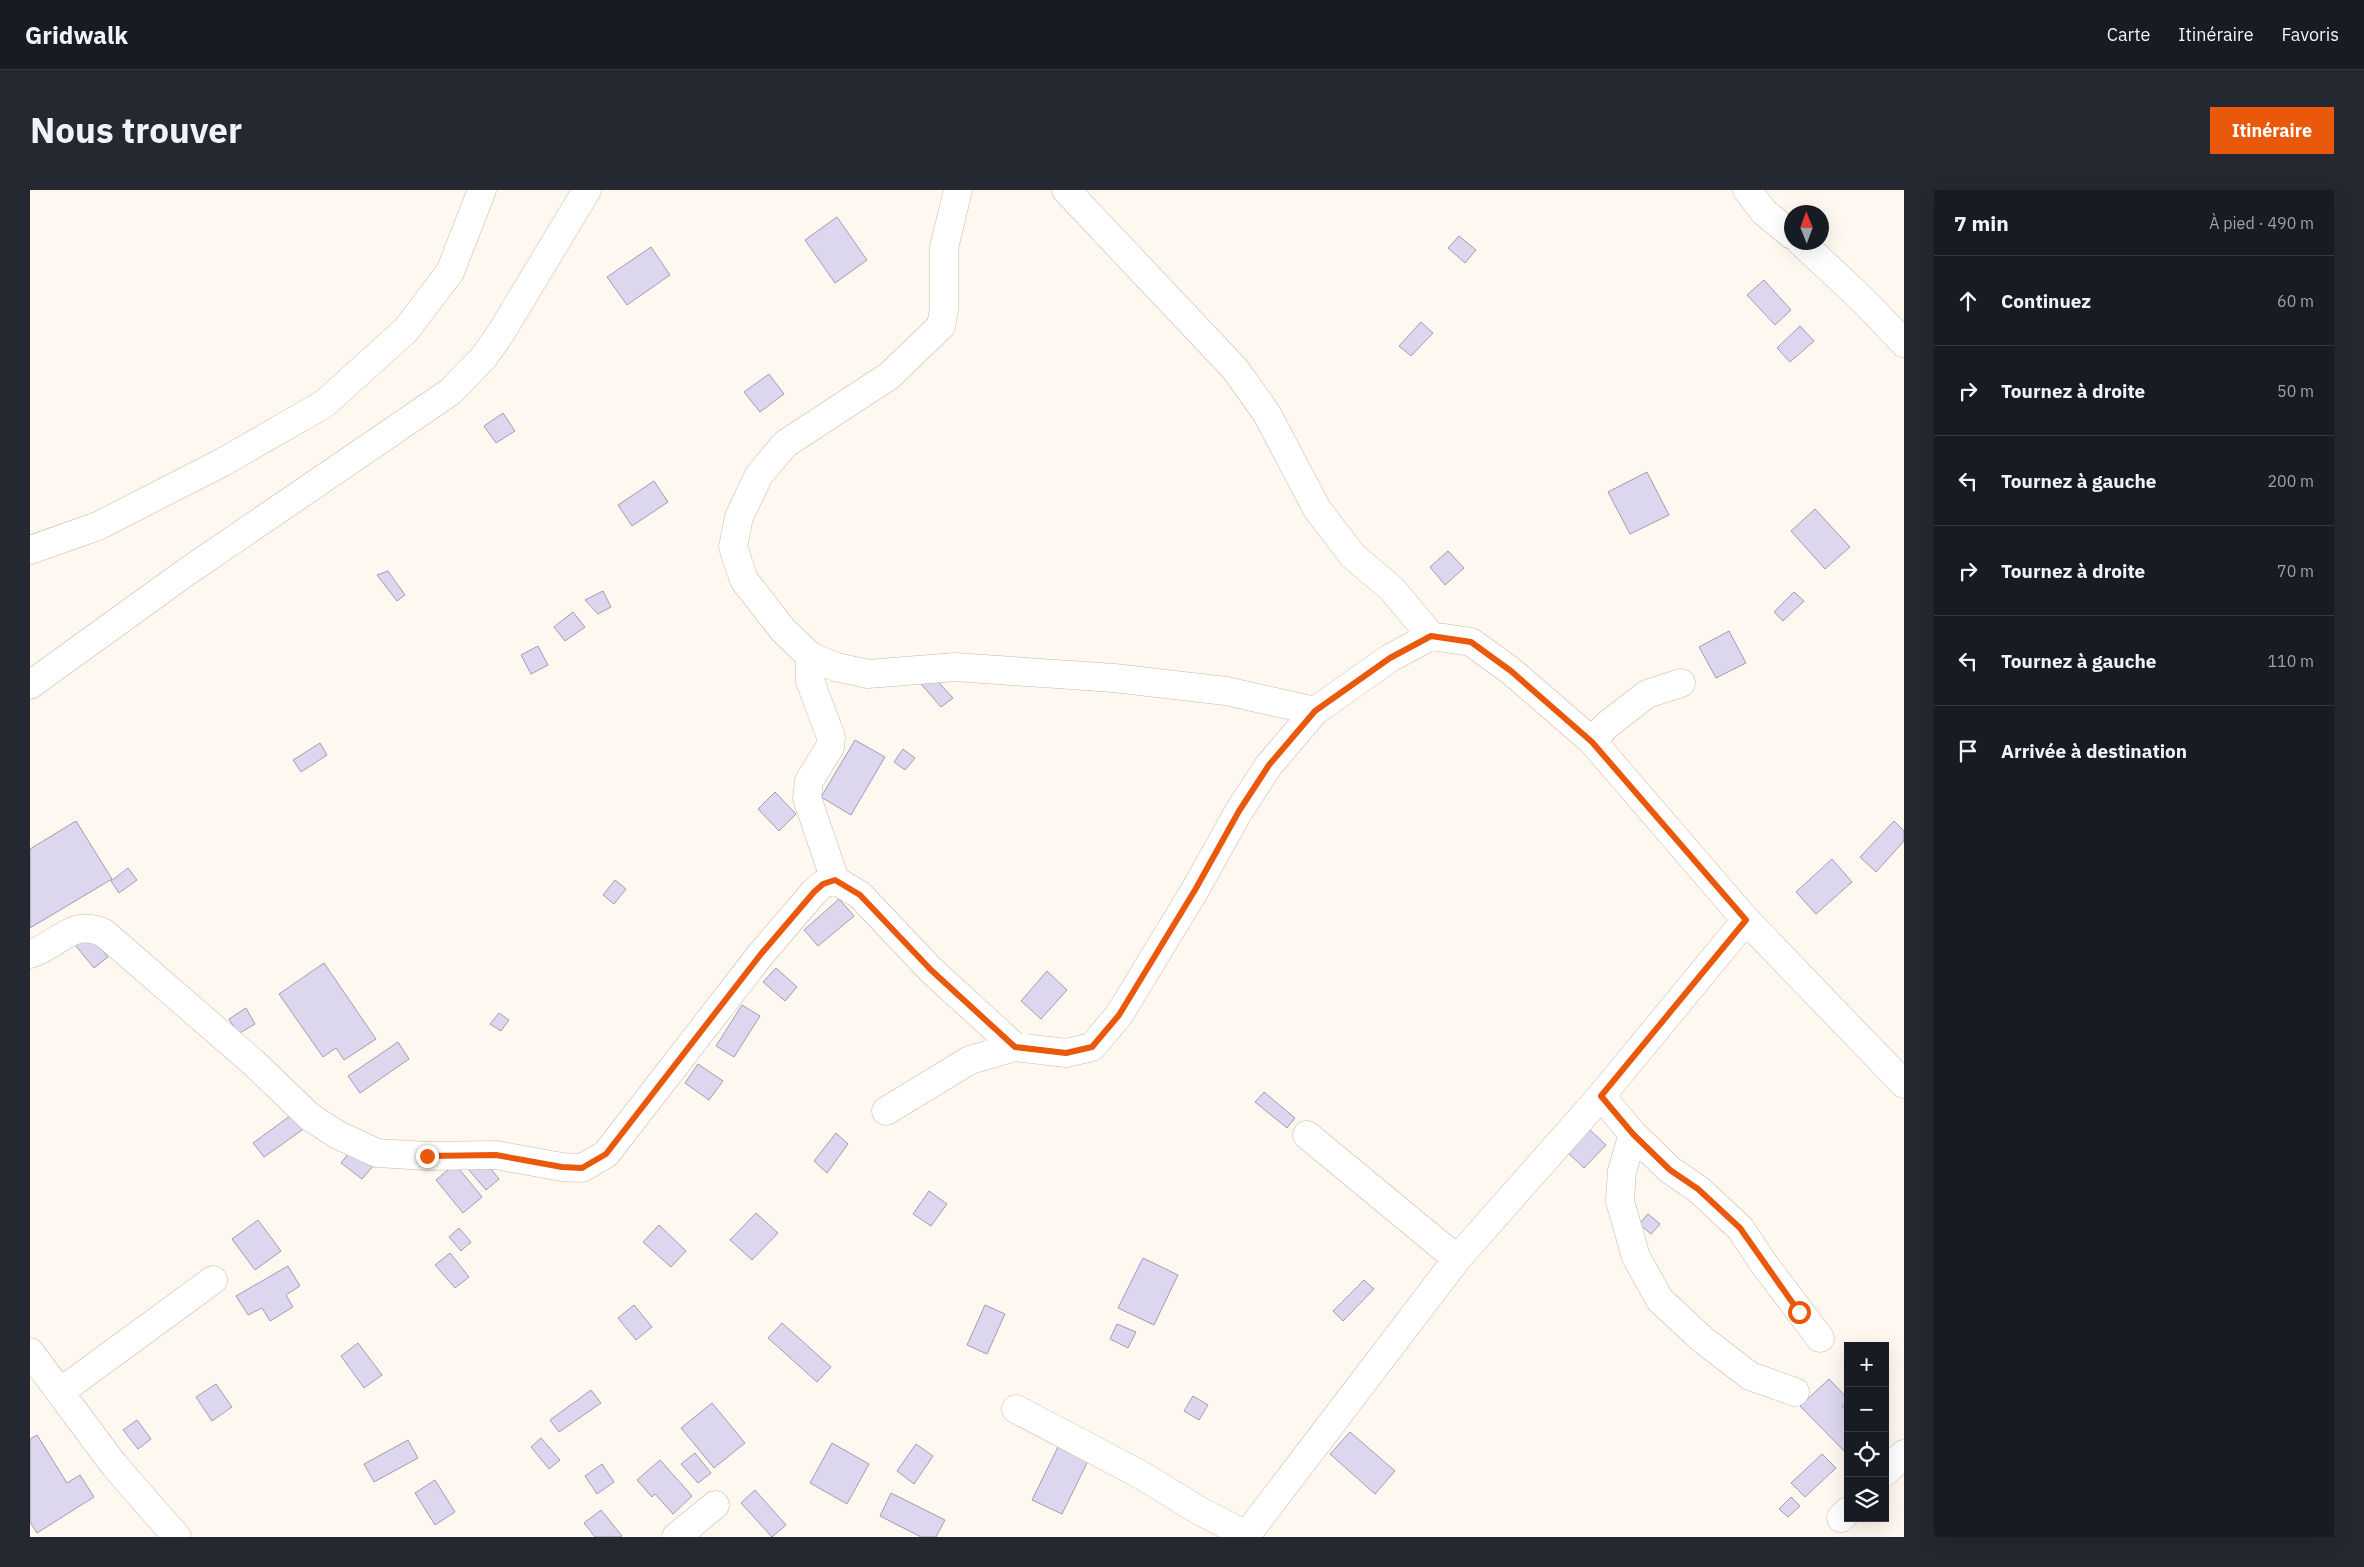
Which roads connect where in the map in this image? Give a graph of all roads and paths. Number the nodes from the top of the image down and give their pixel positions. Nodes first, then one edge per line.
1 (482, 190) edge
2 (587, 190) edge
3 (958, 190) edge
4 (1066, 190) edge
5 (1747, 190) edge
6 (1784, 228) edge
7 (1810, 250) edge
8 (1904, 343) edge
9 (30, 550) edge
10 (1431, 636) junction
11 (810, 656) junction
12 (1681, 683) dead end
13 (30, 685) edge
14 (1315, 711) junction
15 (1592, 742) junction
16 (835, 880) junction
17 (1746, 920) junction
18 (30, 954) edge
19 (1015, 1047) junction
20 (1904, 1084) edge
21 (1601, 1096) junction
22 (886, 1111) dead end
23 (1633, 1134) junction
24 (1307, 1135) dead end
25 (1457, 1259) junction
26 (213, 1280) dead end
27 (1820, 1338) dead end
28 (30, 1352) edge
29 (60, 1392) junction
30 (1795, 1392) dead end
31 (1016, 1409) dead end
32 (1904, 1454) edge
33 (1889, 1468) edge
34 (715, 1505) dead end
35 (1245, 1536) edge
36 (178, 1537) edge
37 (676, 1537) edge

1 - 9 street
2 - 13 street
3 - 11 street
4 - 10 street
5 - 6 street
7 - 8 street
10 - 14 street
10 - 15 street
11 - 14 street
11 - 16 street
12 - 15 street
14 - 19 street
15 - 17 street
16 - 18 street
16 - 19 street
17 - 20 street
17 - 21 street
19 - 22 street
21 - 23 street
21 - 25 street
23 - 27 street
23 - 30 street
24 - 25 street
25 - 35 street
26 - 29 street
28 - 29 street
29 - 36 street
31 - 35 street
32 - 33 street
34 - 37 street

